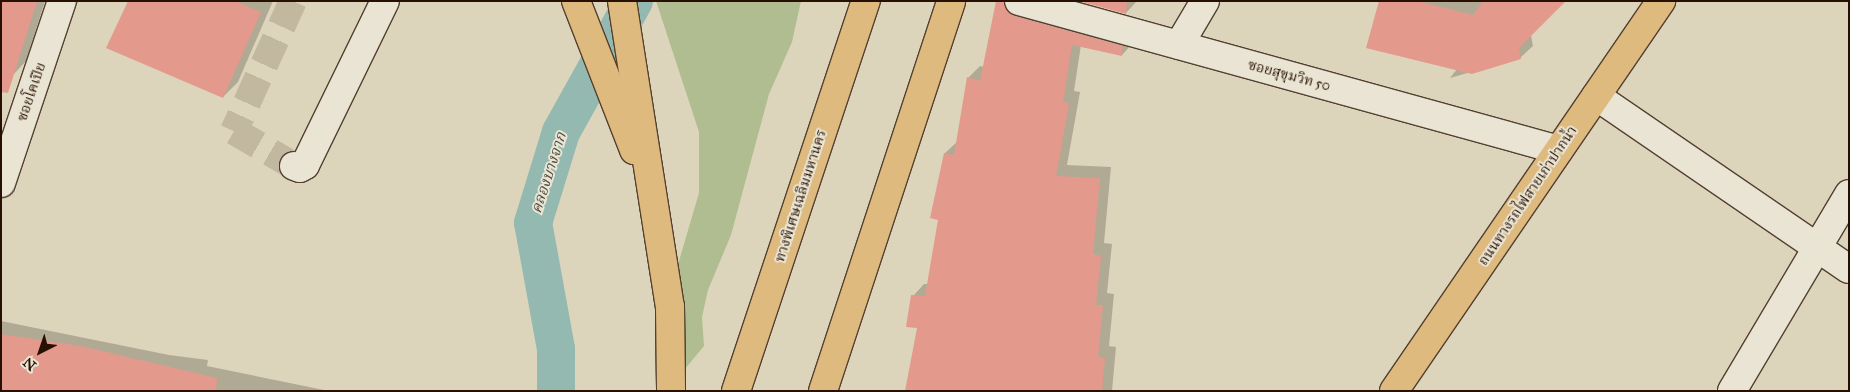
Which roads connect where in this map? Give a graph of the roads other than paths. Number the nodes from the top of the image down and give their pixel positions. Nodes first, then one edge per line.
1 (62, 1) edge
2 (385, 1) edge
3 (576, 1) edge
4 (622, 1) edge
5 (866, 1) edge
6 (951, 1) edge
7 (1019, 1) edge
8 (1205, 1) edge
9 (1661, 1) edge
10 (1179, 45) junction
11 (1596, 96) junction
12 (1559, 150) junction
13 (294, 166) dead end
14 (1, 183) edge
15 (1849, 194) edge
16 (653, 204) junction
17 (1815, 246) junction
18 (1849, 269) edge
19 (671, 391) edge
20 (736, 391) edge
21 (823, 391) edge
22 (1394, 391) edge
23 (1732, 391) edge

1 - 14 street, ซอยโคเปีย
2 - 13 street
3 - 16 main road
4 - 16 main road
5 - 20 main road, ทางพิเศษเฉลิมมหานคร
6 - 21 main road
7 - 10 street, ซอยสุขุมวิท 50
8 - 10 street
9 - 11 main road, ถนนทางรถไฟสายเก่าปากน้ำ
10 - 12 street, ซอยสุขุมวิท 50
11 - 12 main road, ถนนทางรถไฟสายเก่าปากน้ำ
11 - 17 street
12 - 22 main road, ถนนทางรถไฟสายเก่าปากน้ำ
15 - 17 street
16 - 19 main road
17 - 18 street
17 - 23 street

